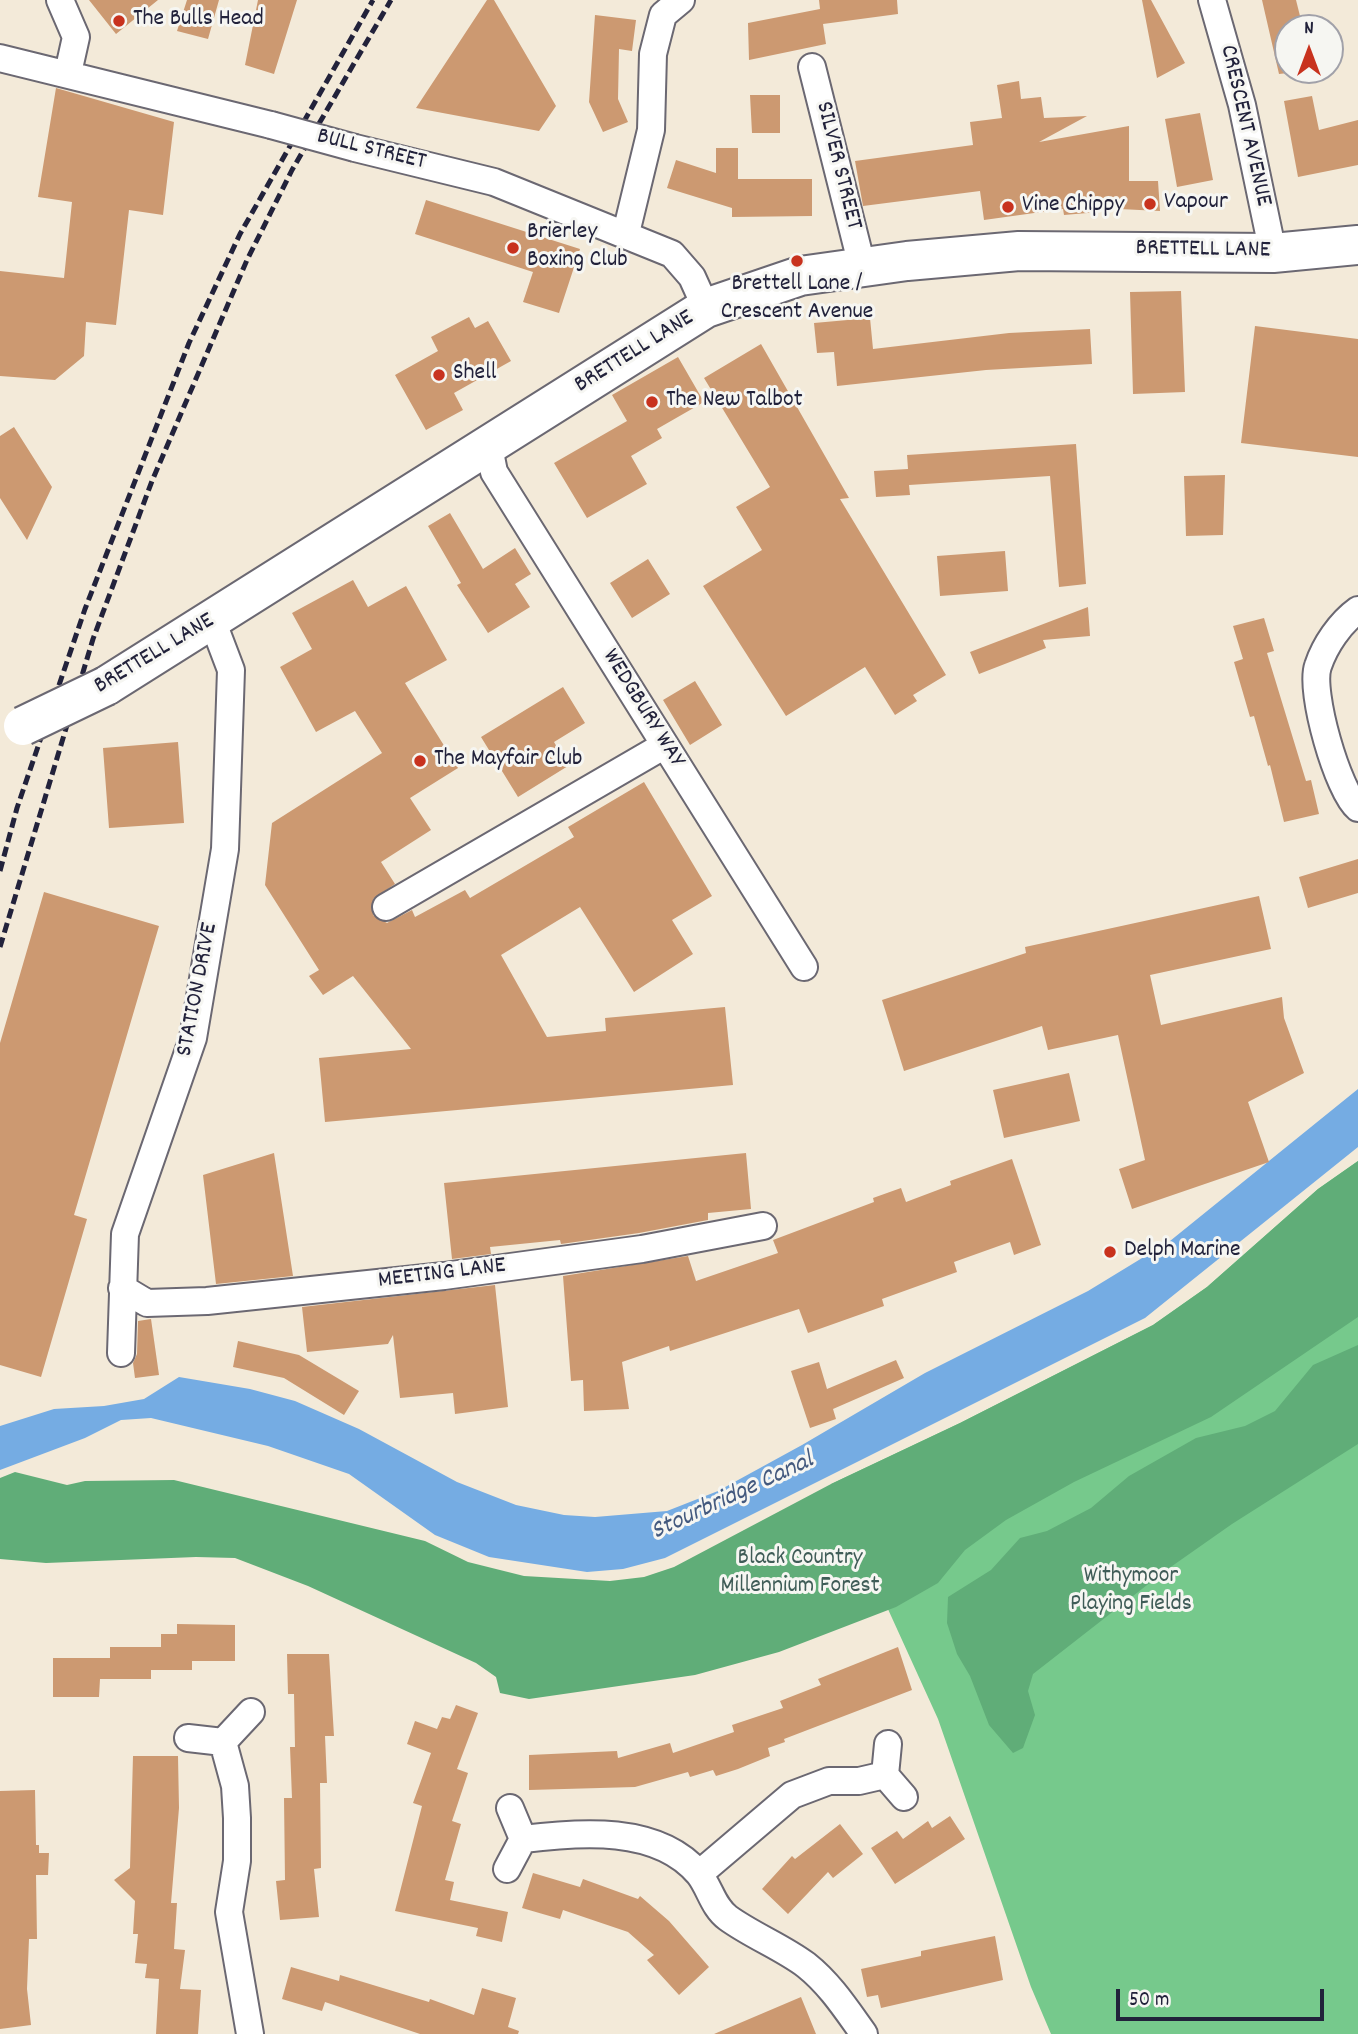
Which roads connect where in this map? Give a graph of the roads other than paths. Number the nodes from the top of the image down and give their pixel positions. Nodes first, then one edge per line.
1 (60, 0) edge
2 (681, 0) edge
3 (1212, 0) edge
4 (0, 58) edge
5 (812, 66) dead end
6 (68, 73) junction
7 (626, 233) junction
8 (1358, 245) edge
9 (1273, 253) junction
10 (862, 266) junction
11 (706, 308) junction
12 (489, 447) junction
13 (1358, 610) edge
14 (212, 620) junction
15 (12, 732) edge
16 (665, 745) junction
17 (1358, 808) edge
18 (386, 907) dead end
19 (804, 967) dead end
20 (763, 1226) dead end
21 (122, 1287) junction
22 (121, 1353) dead end
23 (251, 1712) dead end
24 (188, 1738) dead end
25 (223, 1742) junction
26 (888, 1744) dead end
27 (885, 1775) junction
28 (904, 1797) dead end
29 (510, 1808) dead end
30 (523, 1839) junction
31 (507, 1869) dead end
32 (699, 1874) junction
33 (250, 2034) edge
34 (864, 2034) edge

1 - 6 street
2 - 7 street
3 - 9 street, CRESCENT AVENUE
4 - 6 street, BULL STREET
5 - 10 street, SILVER STREET
6 - 7 street, BULL STREET, bridge
7 - 11 street, BULL STREET
8 - 9 main road, BRETTELL LANE
9 - 10 main road, BRETTELL LANE
10 - 11 main road, BRETTELL LANE
11 - 12 main road, BRETTELL LANE
12 - 14 main road, BRETTELL LANE
12 - 16 street, WEDGBURY WAY
13 - 17 street
14 - 15 main road, BRETTELL LANE, bridge
14 - 21 street, STATION DRIVE
16 - 18 street
16 - 19 street, WEDGBURY WAY
20 - 21 street, MEETING LANE
21 - 22 street, STATION DRIVE
23 - 25 street
24 - 25 street
25 - 33 street
26 - 27 street
27 - 28 street
27 - 32 street
29 - 30 street
30 - 31 street
30 - 32 street
32 - 34 street

